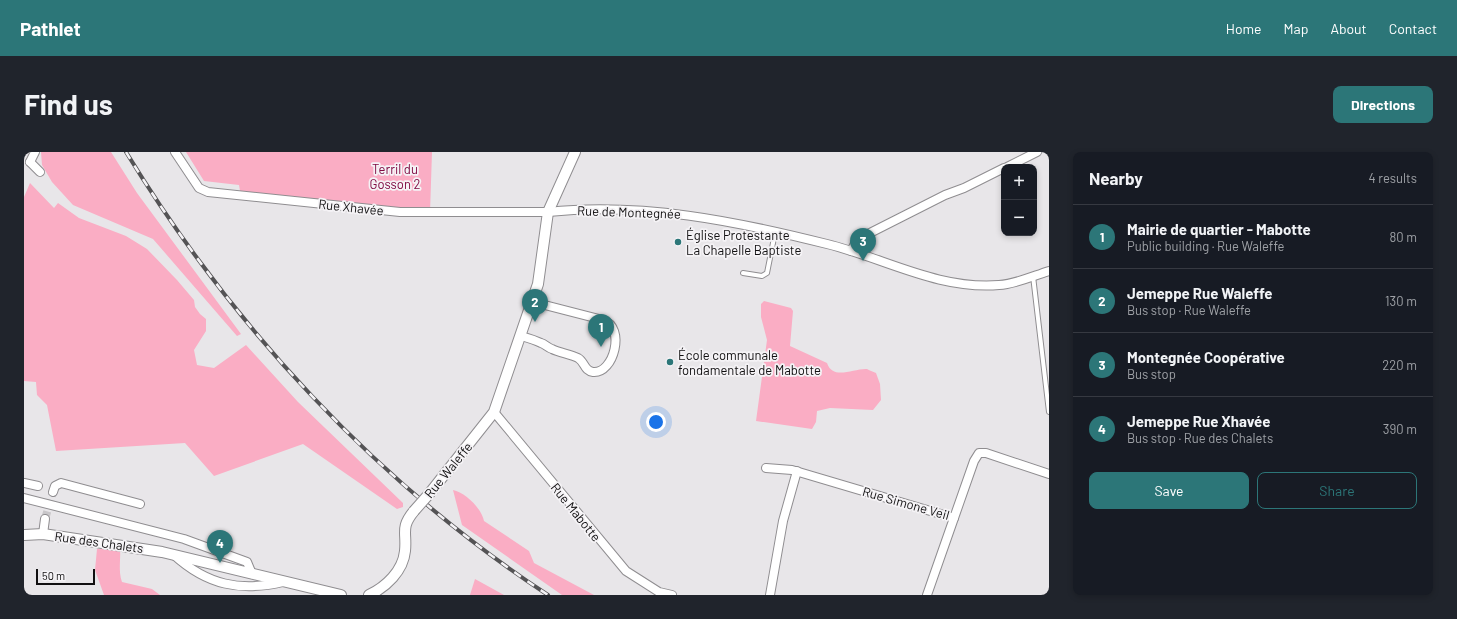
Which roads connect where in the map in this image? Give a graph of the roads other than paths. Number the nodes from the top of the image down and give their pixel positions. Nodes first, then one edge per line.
1 (35, 152) edge
2 (175, 152) edge
3 (575, 152) edge
4 (1036, 152) edge
5 (27, 162) edge
6 (1013, 164) edge
7 (1001, 170) edge
8 (40, 172) dead end
9 (548, 212) junction
10 (775, 232) junction
11 (851, 251) junction
12 (1049, 272) edge
13 (742, 273) dead end
14 (1034, 276) junction
15 (533, 302) junction
16 (521, 336) junction
17 (494, 412) junction
18 (1049, 412) edge
19 (766, 468) dead end
20 (797, 471) junction
21 (1049, 474) edge
22 (24, 483) edge
23 (38, 486) dead end
24 (53, 492) dead end
25 (24, 498) edge
26 (140, 504) dead end
27 (954, 518) junction
28 (46, 519) tunnel mouth
29 (43, 534) junction
30 (24, 535) edge
31 (173, 554) junction
32 (252, 574) junction
33 (284, 582) junction
34 (341, 595) edge
35 (369, 595) edge
36 (672, 595) edge
37 (770, 595) edge
38 (927, 595) edge

1 - 5 street
2 - 9 street, Rue Xhavée
3 - 9 street, Rue Waleffe
4 - 6 street
5 - 8 street
7 - 11 street
9 - 10 street, Rue de Montegnée
9 - 15 street, Rue Waleffe
10 - 11 street, Rue de Montegnée
10 - 13 lane
11 - 14 street, Rue de Montegnée
12 - 14 street, Rue de Montegnée
14 - 18 lane
15 - 16 street, Rue Waleffe
15 - 16 street
16 - 17 street, Rue Waleffe
17 - 35 street, Rue Waleffe, bridge
17 - 36 street, Rue Mabotte
19 - 20 street, Rue Simone Veil
20 - 27 street, Rue Simone Veil
20 - 37 street
21 - 27 street, Rue Simone Veil
22 - 23 street
24 - 26 street
25 - 32 street
27 - 38 street
28 - 29 street
29 - 30 street, Rue des Chalets
29 - 31 street, Rue des Chalets
31 - 32 street, Rue des Chalets
31 - 33 street, Rue des Chalets
32 - 33 street, Rue des Chalets
33 - 34 street, Rue des Chalets

